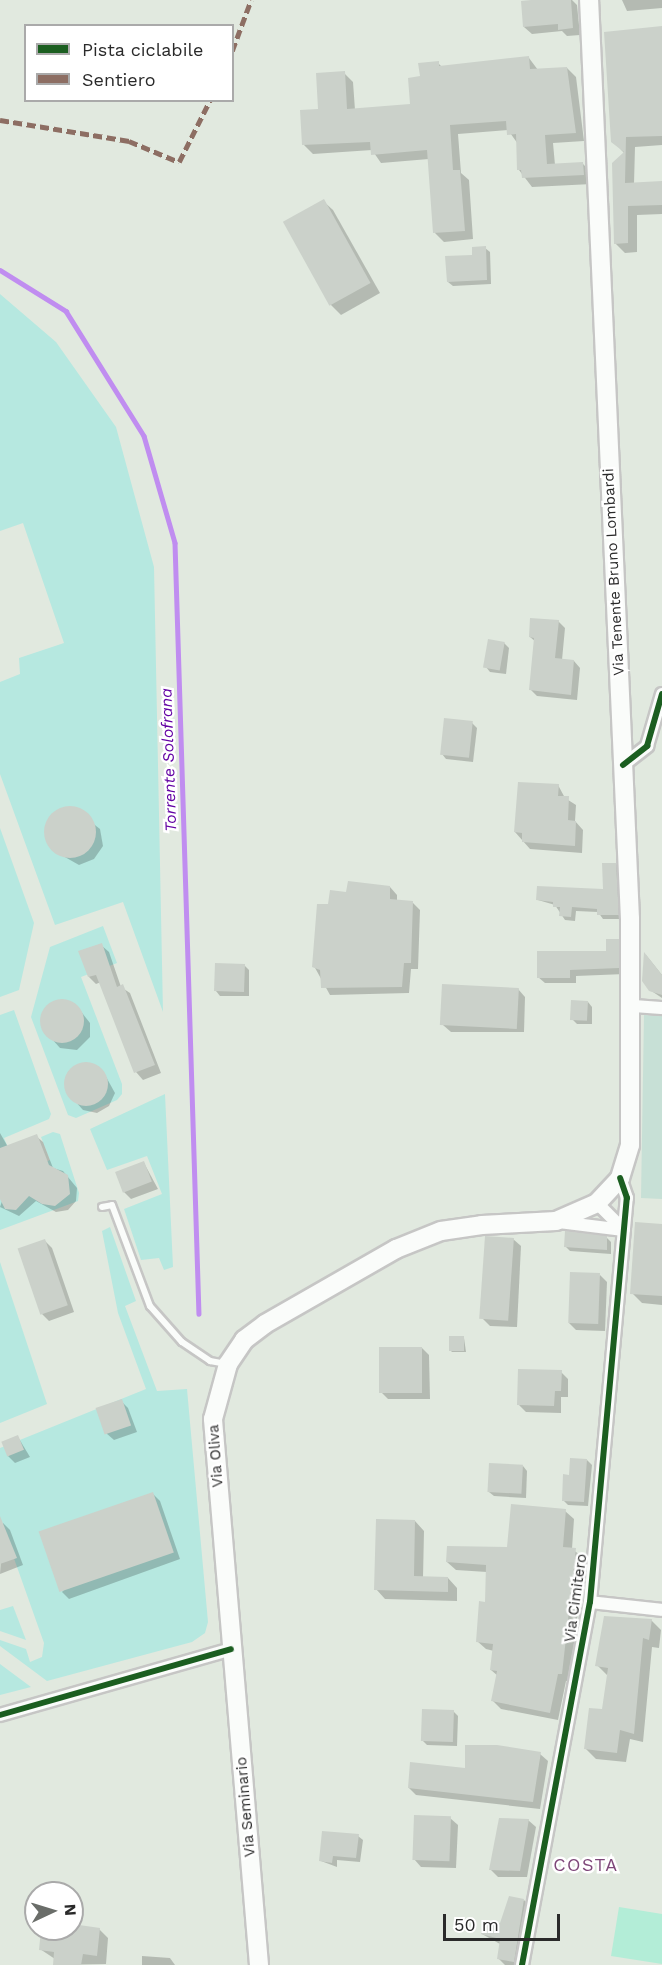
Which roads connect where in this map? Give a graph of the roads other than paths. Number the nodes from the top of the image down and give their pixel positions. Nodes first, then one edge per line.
1 (589, 0) edge
2 (662, 694) edge
3 (623, 765) junction
4 (633, 1006) junction
5 (662, 1008) edge
6 (630, 1145) joint
7 (620, 1178) junction
8 (597, 1203) junction
9 (102, 1207) dead end
10 (556, 1221) junction
11 (624, 1230) junction
12 (228, 1364) junction
13 (590, 1602) junction
14 (662, 1610) edge
15 (231, 1649) junction
16 (0, 1715) edge
17 (259, 1965) edge
18 (522, 1965) edge

1 - 3 main road, Via Tenente Bruno Lombardi
2 - 3 street
3 - 4 main road, Via Tenente Bruno Lombardi
4 - 5 street
4 - 6 main road, Via Tenente Bruno Lombardi
6 - 7 main road, Via Oliva
7 - 8 main road, Via Oliva
7 - 11 street, Via Cimitero
8 - 10 main road, Via Oliva
8 - 11 street
9 - 12 lane
10 - 11 street
10 - 12 main road, Via Oliva
11 - 13 street, Via Cimitero
12 - 15 main road, Via Oliva
13 - 14 street
13 - 18 street, Via Cimitero
15 - 16 street
15 - 17 main road, Via Seminario

